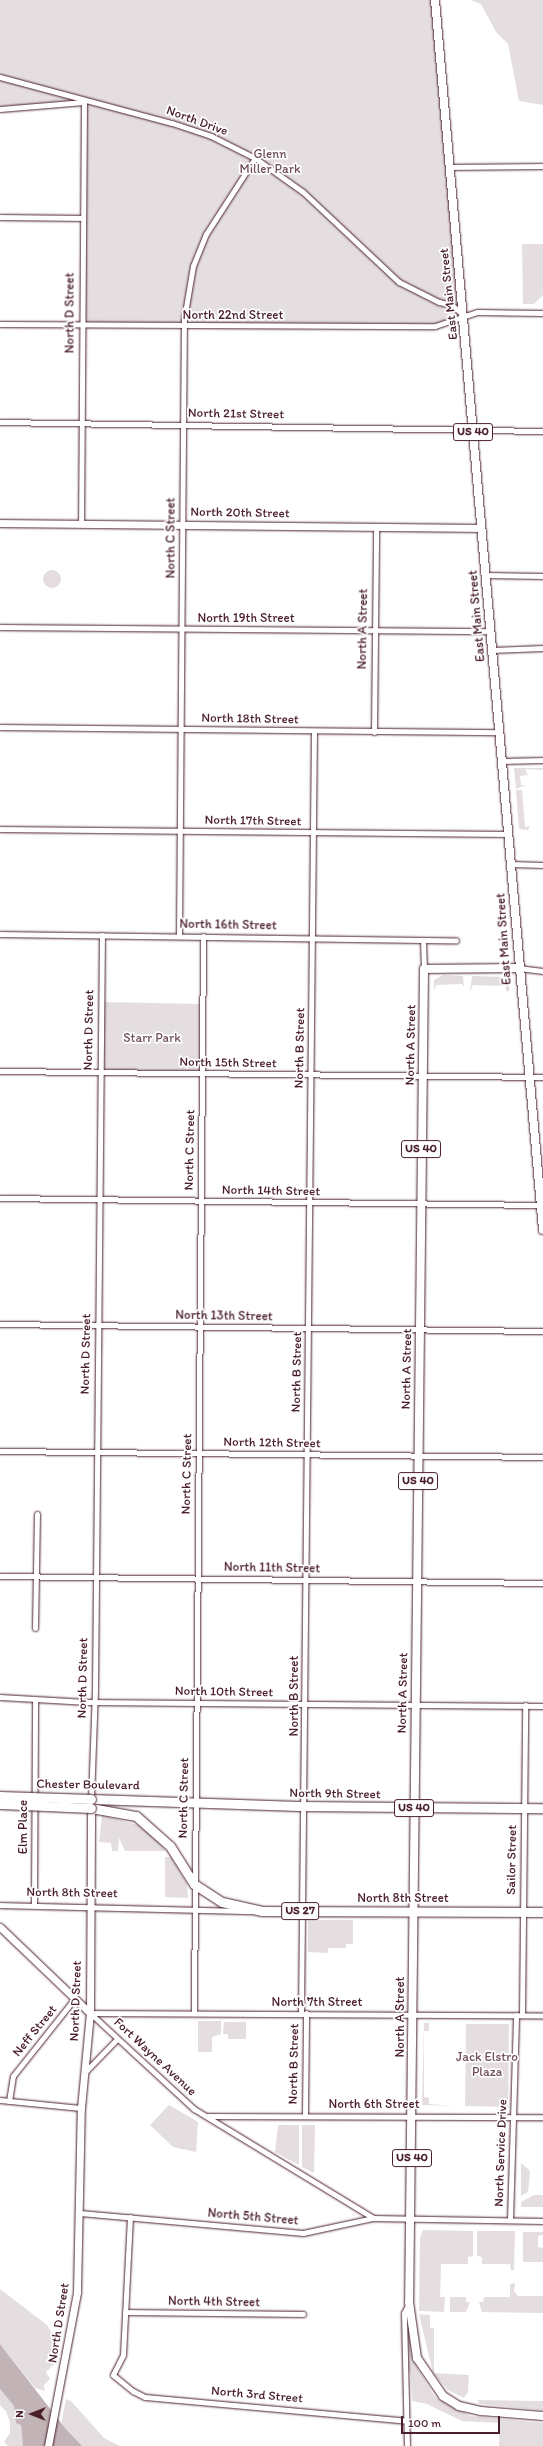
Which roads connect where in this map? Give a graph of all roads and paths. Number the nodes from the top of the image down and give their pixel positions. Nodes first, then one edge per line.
1 (435, 0) edge
2 (0, 78) edge
3 (84, 102) junction
4 (0, 109) edge
5 (255, 158) junction
6 (543, 166) edge
7 (449, 167) junction
8 (0, 217) edge
9 (83, 218) junction
10 (543, 313) edge
11 (463, 315) junction
12 (0, 324) edge
13 (82, 325) junction
14 (183, 326) junction
15 (0, 422) edge
16 (82, 423) junction
17 (182, 424) junction
18 (473, 428) junction
19 (543, 431) edge
20 (0, 523) edge
21 (81, 524) junction
22 (182, 525) junction
23 (376, 527) junction
24 (480, 528) junction
25 (486, 575) junction
26 (543, 576) edge
27 (0, 627) edge
28 (182, 628) junction
29 (376, 630) junction
30 (491, 631) junction
31 (543, 648) edge
32 (492, 650) junction
33 (0, 727) edge
34 (180, 729) junction
35 (314, 731) junction
36 (374, 732) junction
37 (499, 732) junction
38 (543, 760) edge
39 (501, 761) junction
40 (0, 829) edge
41 (180, 830) junction
42 (313, 832) junction
43 (506, 834) junction
44 (511, 864) junction
45 (543, 865) edge
46 (0, 934) edge
47 (102, 935) junction
48 (179, 936) junction
49 (203, 936) junction
50 (312, 939) junction
51 (423, 940) junction
52 (456, 940) dead end
53 (518, 968) junction
54 (424, 969) junction
55 (543, 971) edge
56 (0, 1071) edge
57 (101, 1072) junction
58 (202, 1074) junction
59 (311, 1075) junction
60 (422, 1077) junction
61 (528, 1077) junction
62 (543, 1077) edge
63 (0, 1198) edge
64 (100, 1200) junction
65 (201, 1201) junction
66 (310, 1202) junction
67 (421, 1203) junction
68 (542, 1205) edge
69 (543, 1230) edge
70 (0, 1324) edge
71 (98, 1326) junction
72 (200, 1327) junction
73 (309, 1328) junction
74 (419, 1330) junction
75 (543, 1331) edge
76 (0, 1450) edge
77 (97, 1452) junction
78 (198, 1453) junction
79 (307, 1454) junction
80 (418, 1455) junction
81 (543, 1457) edge
82 (37, 1514) dead end
83 (0, 1576) edge
84 (36, 1577) junction
85 (96, 1577) junction
86 (197, 1578) junction
87 (306, 1580) junction
88 (416, 1581) junction
89 (543, 1582) edge
90 (35, 1628) dead end
91 (0, 1697) edge
92 (35, 1700) junction
93 (95, 1702) junction
94 (196, 1702) junction
95 (305, 1704) junction
96 (415, 1704) junction
97 (525, 1705) junction
98 (543, 1706) edge
99 (0, 1796) edge
100 (176, 1800) joint
101 (195, 1802) junction
102 (91, 1803) junction
103 (0, 1804) edge
104 (304, 1806) junction
105 (414, 1808) junction
106 (524, 1808) junction
107 (543, 1808) edge
108 (136, 1816) joint
109 (194, 1884) junction
110 (0, 1905) edge
111 (34, 1905) junction
112 (91, 1906) junction
113 (195, 1911) junction
114 (262, 1911) junction
115 (303, 1911) junction
116 (413, 1911) junction
117 (522, 1912) junction
118 (543, 1912) edge
119 (0, 1927) edge
120 (75, 1998) junction
121 (194, 2012) junction
122 (90, 2013) junction
123 (304, 2013) junction
124 (412, 2014) junction
125 (516, 2015) junction
126 (522, 2015) junction
127 (543, 2015) edge
128 (118, 2039) junction
129 (84, 2073) junction
130 (0, 2100) edge
131 (9, 2101) junction
132 (81, 2108) junction
133 (305, 2115) junction
134 (206, 2116) junction
135 (413, 2116) junction
136 (514, 2117) junction
137 (543, 2117) edge
138 (80, 2213) junction
139 (130, 2217) junction
140 (373, 2218) junction
141 (410, 2218) junction
142 (510, 2220) junction
143 (543, 2221) edge
144 (409, 2302) junction
145 (124, 2312) junction
146 (303, 2314) dead end
147 (543, 2416) edge
148 (407, 2421) junction
149 (48, 2446) edge
150 (407, 2446) edge

1 - 7 main road, East Main Street / US 40
2 - 3 street, North Drive
3 - 4 street
3 - 5 street, North Drive
3 - 9 street, North D Street
5 - 11 street, North Drive
5 - 14 street, North C Street
6 - 7 street
7 - 11 main road, East Main Street / US 40
8 - 9 street
9 - 13 street, North D Street
10 - 11 street, North 22nd Street
11 - 14 street, North 22nd Street
11 - 18 main road, East Main Street / US 40
12 - 13 street, North 22nd Street
13 - 14 street, North 22nd Street
13 - 16 street, North D Street
14 - 17 street, North C Street
15 - 16 street, North 21st Street
16 - 17 street, North 21st Street
16 - 21 street, North D Street
17 - 18 street, North 21st Street
17 - 22 street, North C Street
18 - 19 street, North 21st Street
18 - 24 main road, East Main Street / US 40
20 - 21 street, North 20th Street
21 - 22 street, North 20th Street
22 - 23 street, North 20th Street
22 - 28 street, North C Street
23 - 24 street, North 20th Street
23 - 29 street, North A Street
24 - 25 main road, East Main Street / US 40
25 - 26 street
25 - 30 main road, East Main Street / US 40
27 - 28 street, North 19th Street
28 - 29 street, North 19th Street
28 - 34 street, North C Street
29 - 30 street, North 19th Street
29 - 36 street, North A Street
30 - 32 main road, East Main Street / US 40
31 - 32 street
32 - 37 main road, East Main Street / US 40
33 - 34 street, North 18th Street
34 - 35 street, North 18th Street
34 - 41 street, North C Street
35 - 36 street, North 18th Street
35 - 42 street, North B Street
36 - 37 street, North 18th Street
37 - 39 main road, East Main Street / US 40
38 - 39 street
39 - 43 main road, East Main Street / US 40
40 - 41 street, North 17th Street
41 - 42 street, North 17th Street
41 - 48 street, North C Street
42 - 43 street, North 17th Street
42 - 50 street, North B Street
43 - 44 main road, East Main Street / US 40
44 - 45 street
44 - 53 main road, East Main Street / US 40
46 - 47 street, North 16th Street
47 - 48 street, North 16th Street
47 - 57 street, North D Street
48 - 49 street, North 16th Street
49 - 50 street, North 16th Street
49 - 58 street, North C Street
50 - 51 street, North 16th Street
50 - 59 street, North B Street
51 - 52 street, North 16th Street
51 - 54 street, North A Street
53 - 54 main road
53 - 55 street
53 - 61 main road, East Main Street / US 40
54 - 60 main road, North A Street / US 40
56 - 57 street, North 15th Street
57 - 58 street, North 15th Street
57 - 64 street, North D Street
58 - 59 street, North 15th Street
58 - 65 street, North C Street
59 - 60 street, North 15th Street
59 - 66 street, North B Street
60 - 61 street, North 15th Street
60 - 67 main road, North A Street / US 40
61 - 62 street, North 15th Street
61 - 68 main road, East Main Street / US 40
63 - 64 street, North 14th Street
64 - 65 street, North 14th Street
64 - 71 street, North D Street
65 - 66 street, North 14th Street
65 - 72 street, North C Street
66 - 67 street, North 14th Street
66 - 73 street, North B Street
67 - 68 street, North 14th Street
67 - 74 main road, North A Street / US 40
68 - 69 main road, East Main Street / US 40
70 - 71 street, North 13th Street
71 - 72 street, North 13th Street
71 - 77 street, North D Street
72 - 73 street, North 13th Street
72 - 78 street, North C Street
73 - 74 street, North 13th Street
73 - 79 street, North B Street
74 - 75 street, North 13th Street
74 - 80 main road, North A Street / US 40
76 - 77 street, North 12th Street
77 - 78 street, North 12th Street
77 - 85 street, North D Street
78 - 79 street, North 12th Street
78 - 86 street, North C Street
79 - 80 street, North 12th Street
79 - 87 street, North B Street
80 - 81 street, North 12th Street
80 - 88 main road, North A Street / US 40
82 - 84 street
83 - 84 street, North 11th Street
84 - 85 street, North 11th Street
84 - 90 street
85 - 86 street, North 11th Street
85 - 93 street, North D Street
86 - 87 street, North 11th Street
86 - 94 street, North C Street
87 - 88 street, North 11th Street
87 - 95 street, North B Street
88 - 89 street, North 11th Street
88 - 96 main road, North A Street / US 40
91 - 92 street, North 10th Street
92 - 93 street, North 10th Street
92 - 111 street, Elm Place
93 - 94 street, North 10th Street
93 - 102 street, North D Street
94 - 95 street, North 10th Street
94 - 101 street, North C Street
95 - 96 street, North 10th Street
95 - 104 street, North B Street
96 - 97 street, North 10th Street
96 - 105 main road, North A Street / US 40
97 - 98 street, North 10th Street
97 - 106 street, Sailor Street
99 - 102 highway, Chester Boulevard / US 27, bridge
100 - 101 highway, North 9th Street / US 27
100 - 102 highway, Chester Boulevard / US 27
101 - 104 highway, North 9th Street / US 27
101 - 109 street, North C Street
102 - 103 highway, Chester Boulevard / US 27, bridge
102 - 108 highway, Chester Boulevard / US 27
102 - 112 street, North D Street
104 - 105 highway, North 9th Street / US 27
104 - 115 street, North B Street
105 - 106 highway, North 9th Street / US 27
105 - 116 main road, North A Street / US 40
106 - 107 highway, North 9th Street / US 27
106 - 117 street, Sailor Street
108 - 109 highway, North 8th Street / US 27
109 - 113 street, North C Street
109 - 114 highway, North 8th Street / US 27
110 - 111 street, North 8th Street
111 - 112 street, North 8th Street
112 - 113 street, North 8th Street
112 - 122 street, North D Street
113 - 114 street, North 8th Street
113 - 121 street, North C Street
114 - 115 highway, North 8th Street / US 27
115 - 116 highway, North 8th Street / US 27
115 - 123 street, North B Street
116 - 117 highway, North 8th Street / US 27
116 - 124 main road, North A Street / US 40
117 - 118 highway, North 8th Street / US 27
117 - 126 street, Sailor Street
119 - 120 street, Fort Wayne Avenue
120 - 122 street, Fort Wayne Avenue
120 - 131 street, Neff Street
121 - 122 street, North 7th Street
121 - 123 street, North 7th Street
122 - 128 street, Fort Wayne Avenue
122 - 129 street, North D Street
123 - 124 street, North 7th Street
123 - 133 street, North B Street
124 - 125 street, North 7th Street
124 - 135 main road, North A Street / US 40
125 - 126 street, North 7th Street
125 - 136 street, North Service Drive
126 - 127 street, North 7th Street
128 - 129 street
128 - 134 street, Fort Wayne Avenue
129 - 132 street, North D Street
130 - 131 street
131 - 132 street
132 - 138 street, North D Street
133 - 134 street, North 6th Street
133 - 135 street, North 6th Street
134 - 140 street, Fort Wayne Avenue
135 - 136 street, North 6th Street
135 - 141 main road, North A Street / US 40
136 - 137 street, North 6th Street
136 - 142 street, North Service Drive
138 - 139 street, North 5th Street
138 - 149 street, North D Street
139 - 140 street, North 5th Street
139 - 145 street
140 - 141 street, North 5th Street
141 - 142 street, North 5th Street
141 - 144 main road, North A Street / US 40
142 - 143 street, North 5th Street
144 - 147 main road, US 40
144 - 148 street, North A Street
145 - 146 street, North 4th Street
145 - 148 street, North 3rd Street
148 - 150 street, North A Street

